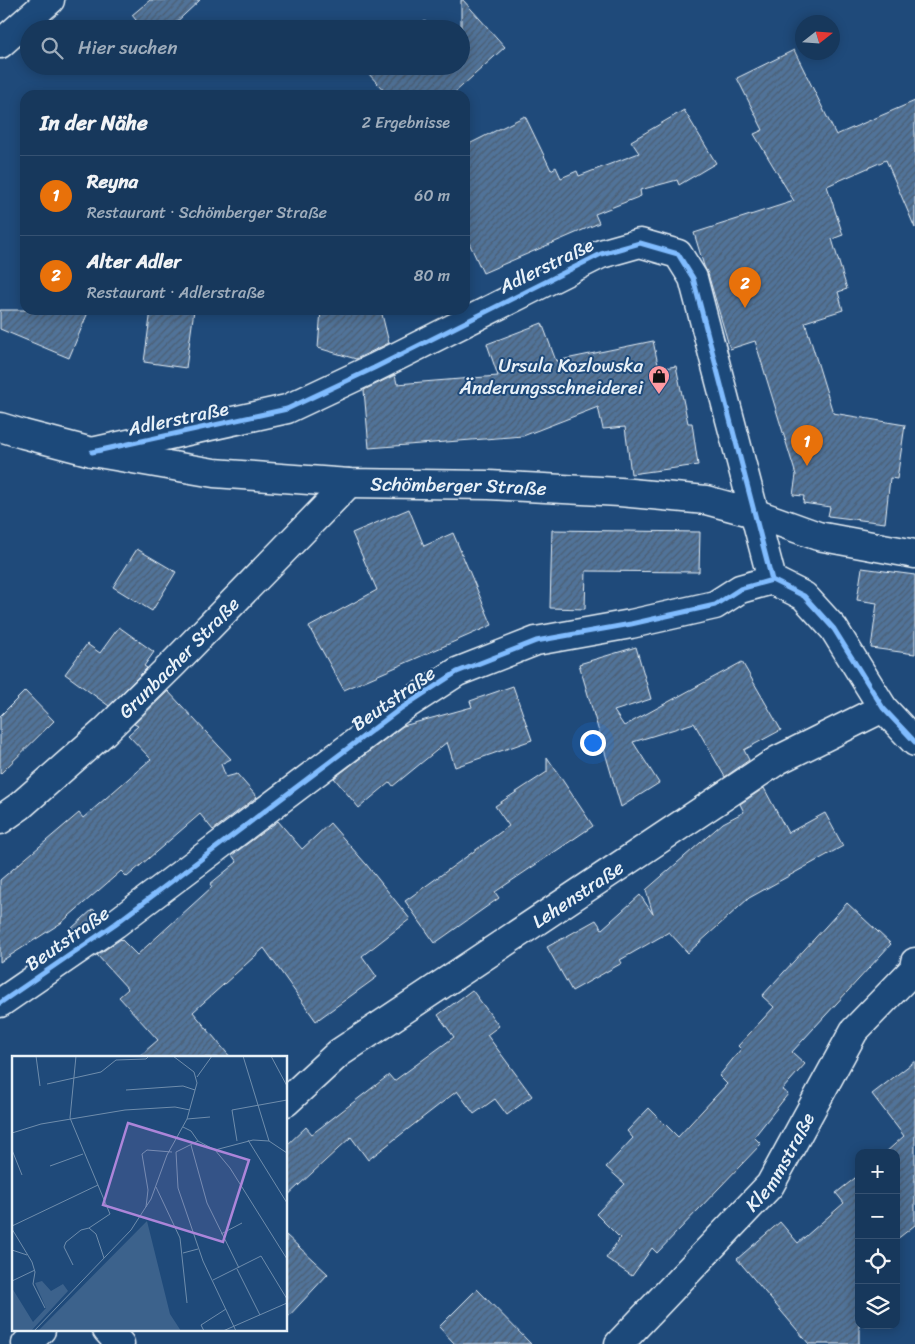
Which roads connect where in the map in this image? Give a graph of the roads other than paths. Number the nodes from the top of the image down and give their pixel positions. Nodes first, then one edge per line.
1 (50, 0) edge
2 (27, 20) edge
3 (20, 26) edge
4 (0, 44) edge
5 (0, 427) edge
6 (92, 452) junction
7 (349, 483) junction
8 (754, 513) junction
9 (915, 554) edge
10 (772, 580) junction
11 (884, 708) junction
12 (915, 742) edge
13 (0, 820) edge
14 (915, 967) edge
15 (0, 1004) edge
16 (288, 1100) edge
17 (39, 1332) edge
18 (109, 1332) edge
19 (26, 1344) edge
20 (120, 1344) edge
21 (619, 1344) edge

1 - 2 street
3 - 4 street
5 - 6 street, Schömberger Straße
6 - 7 street, Schömberger Straße
6 - 8 street, Adlerstraße
7 - 8 street, Schömberger Straße
7 - 13 street, Grunbacher Straße
8 - 9 street, Schömberger Straße
8 - 10 street, Adlerstraße
10 - 11 street
10 - 15 street, Beutstraße
11 - 12 street
11 - 16 street, Lehenstraße
14 - 21 street, Klemmstraße
17 - 19 street
18 - 20 street

